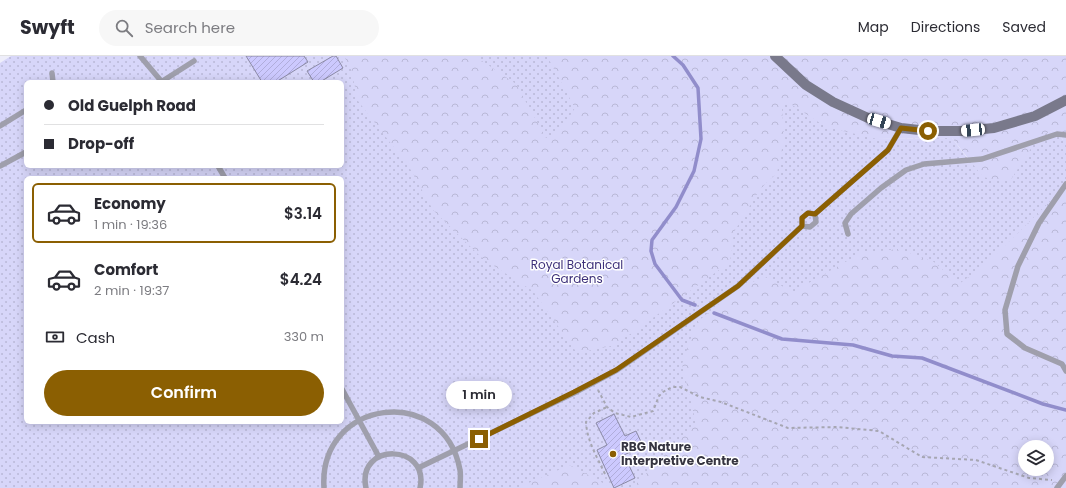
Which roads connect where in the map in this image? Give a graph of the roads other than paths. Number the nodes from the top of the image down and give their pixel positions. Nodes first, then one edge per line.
1 (140, 56) edge
2 (775, 56) edge
3 (194, 61) dead end
4 (52, 73) dead end
5 (53, 80) edge
6 (160, 80) edge
7 (165, 80) edge
8 (1066, 100) edge
9 (24, 111) edge
10 (0, 126) edge
11 (901, 128) junction
12 (1066, 135) edge
13 (24, 153) edge
14 (0, 166) edge
15 (1066, 184) edge
16 (815, 214) junction
17 (802, 226) junction
18 (848, 234) dead end
19 (1066, 371) edge
20 (344, 393) edge
21 (359, 420) junction
22 (455, 451) junction
23 (379, 457) junction
24 (418, 468) junction
25 (1064, 479) edge
26 (324, 488) edge
27 (366, 488) edge
28 (420, 488) edge
29 (460, 488) edge
30 (1058, 488) edge

1 - 6 lane
2 - 11 street
3 - 7 lane
4 - 5 lane
8 - 11 street
9 - 10 lane
11 - 16 lane
12 - 18 lane
13 - 14 lane
15 - 19 lane
16 - 17 lane
16 - 17 lane
17 - 22 lane
20 - 21 lane
21 - 22 lane
21 - 23 lane
21 - 26 lane
22 - 24 lane
22 - 29 lane
23 - 24 lane
23 - 27 lane
24 - 28 lane
25 - 30 lane

